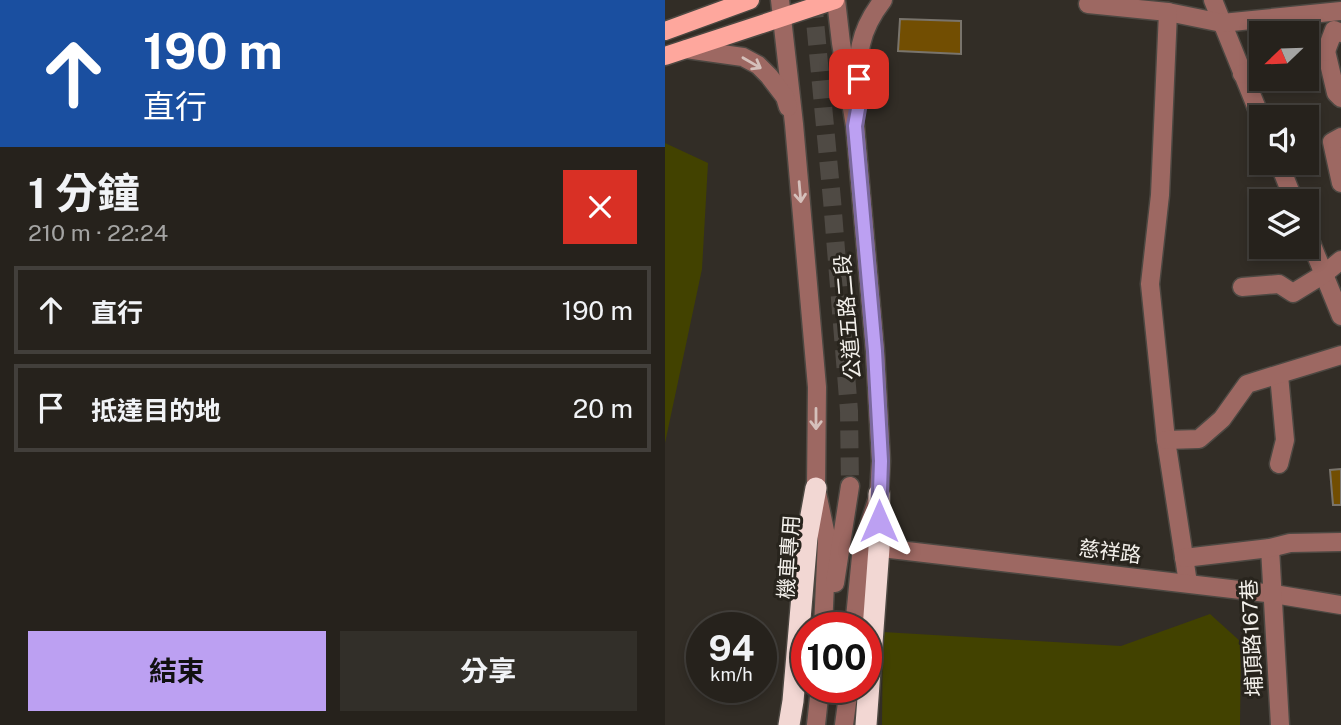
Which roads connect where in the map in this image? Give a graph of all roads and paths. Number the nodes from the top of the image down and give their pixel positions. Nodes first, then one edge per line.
1 (750, 0) edge
2 (835, 0) edge
3 (883, 0) edge
4 (1213, 0) edge
5 (1088, 4) dead end
6 (780, 9) edge
7 (1341, 11) edge
8 (1168, 12) junction
9 (1222, 23) junction
10 (665, 31) edge
11 (1341, 33) edge
12 (686, 49) junction
13 (1326, 51) junction
14 (1319, 52) edge
15 (665, 56) edge
16 (1249, 71) edge
17 (1242, 74) junction
18 (1341, 98) edge
19 (1255, 105) edge
20 (794, 124) junction
21 (855, 126) junction
22 (1341, 137) edge
23 (1341, 183) edge
24 (1318, 259) edge
25 (1341, 260) edge
26 (1324, 274) junction
27 (1242, 287) dead end
28 (1341, 316) edge
29 (1341, 355) edge
30 (1279, 374) junction
31 (1166, 440) junction
32 (1279, 464) dead end
33 (816, 488) junction
34 (879, 494) junction
35 (1341, 542) edge
36 (876, 547) junction
37 (1270, 548) junction
38 (1184, 558) junction
39 (1188, 583) junction
40 (1273, 594) junction
41 (1341, 605) edge
42 (809, 612) edge
43 (826, 612) edge
44 (829, 612) edge
45 (852, 612) edge
46 (854, 612) edge
47 (868, 612) edge
48 (800, 703) edge
49 (818, 703) edge
50 (847, 703) edge
51 (859, 703) edge
52 (789, 725) edge
53 (798, 725) edge
54 (816, 725) edge
55 (844, 725) edge
56 (857, 725) edge
57 (866, 725) edge
58 (1280, 725) edge

1 - 10 main road
2 - 6 main road
2 - 21 street, 公道五路二段
3 - 21 street
4 - 9 street
5 - 8 street
6 - 12 main road
6 - 20 street, 公道五路二段
7 - 9 street
8 - 9 street
8 - 31 street
9 - 17 street
11 - 13 street
12 - 15 main road
12 -> 20 street
13 - 14 street
13 - 18 street
16 - 17 street
17 - 19 street
20 -> 33 street, 公道五路二段
21 - 34 street, 公道五路二段
22 - 23 street
24 - 26 street
25 - 26 street
26 - 27 street
26 - 28 street
29 - 30 street
30 - 31 street
30 - 32 street
31 - 38 street
33 - 42 street, 機車專用
33 - 43 street, 公道五路二段
33 - 52 highway
34 - 36 highway
34 - 46 street, 公道五路二段
35 - 37 street, 埔頂路167巷
36 - 39 street, 慈祥路
36 - 47 street
36 - 57 highway
37 - 38 street, 埔頂路167巷
37 - 40 street, 埔頂路167巷
38 - 39 street
39 - 40 street, 慈祥路
40 - 41 street, 慈祥路
40 - 58 street, 埔頂路167巷
44 - 45 street
48 - 53 street, 機車專用
49 - 54 street
50 - 55 street
51 - 56 street

